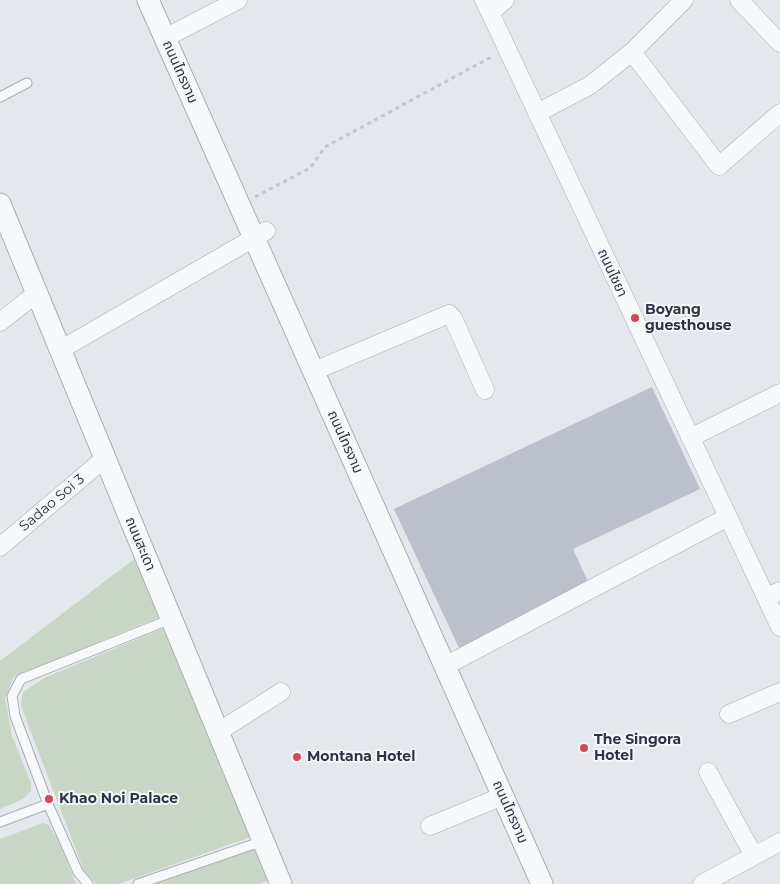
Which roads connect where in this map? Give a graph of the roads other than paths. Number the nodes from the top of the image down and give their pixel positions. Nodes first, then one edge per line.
1 (148, 0) edge
2 (238, 0) edge
3 (505, 0) edge
4 (684, 0) edge
5 (739, 0) edge
6 (487, 6) edge
7 (165, 38) junction
8 (780, 43) edge
9 (632, 52) junction
10 (27, 83) dead end
11 (0, 97) edge
12 (537, 113) junction
13 (780, 113) edge
14 (0, 204) edge
15 (260, 234) junction
16 (37, 293) junction
17 (0, 322) edge
18 (60, 350) junction
19 (314, 371) junction
20 (485, 390) dead end
21 (780, 393) edge
22 (690, 438) junction
23 (105, 458) junction
24 (728, 517) junction
25 (0, 548) edge
26 (773, 594) edge
27 (172, 619) junction
28 (780, 627) edge
29 (445, 666) junction
30 (281, 692) dead end
31 (780, 692) edge
32 (729, 714) dead end
33 (218, 732) junction
34 (708, 772) dead end
35 (503, 796) junction
36 (48, 804) junction
37 (0, 822) edge
38 (430, 826) dead end
39 (263, 841) junction
40 (780, 842) edge
41 (754, 856) junction
42 (88, 884) edge
43 (138, 884) edge
44 (281, 884) edge
45 (542, 884) edge
46 (702, 884) edge

1 - 7 street, ถนนไทรงาม
2 - 7 street
3 - 6 street
4 - 9 street
5 - 8 street
6 - 12 street, ถนนไชยา
7 - 15 street, ถนนไทรงาม
9 - 12 street
9 - 13 street
10 - 11 lane
12 - 22 street, ถนนไชยา
14 - 16 street, ถนนสะเดา
15 - 18 street
15 - 19 street, ถนนไทรงาม
16 - 17 street
16 - 18 street, ถนนสะเดา
18 - 23 street, ถนนสะเดา
19 - 20 street
19 - 29 street, ถนนไทรงาม
21 - 22 street
22 - 24 street, ถนนไชยา
23 - 25 street, Sadao Soi 3
23 - 27 street, ถนนสะเดา
24 - 26 street, ถนนไชยา
24 - 29 street
26 - 28 street, ถนนไชยา
27 - 33 street, ถนนสะเดา
27 - 36 lane
29 - 35 street, ถนนไทรงาม
30 - 33 street
31 - 32 street
33 - 39 street, ถนนสะเดา
34 - 41 street
35 - 38 street
35 - 45 street, ถนนไทรงาม
36 - 37 lane
36 - 42 lane
39 - 43 lane
39 - 44 street, ถนนสะเดา
40 - 41 street
41 - 46 street

